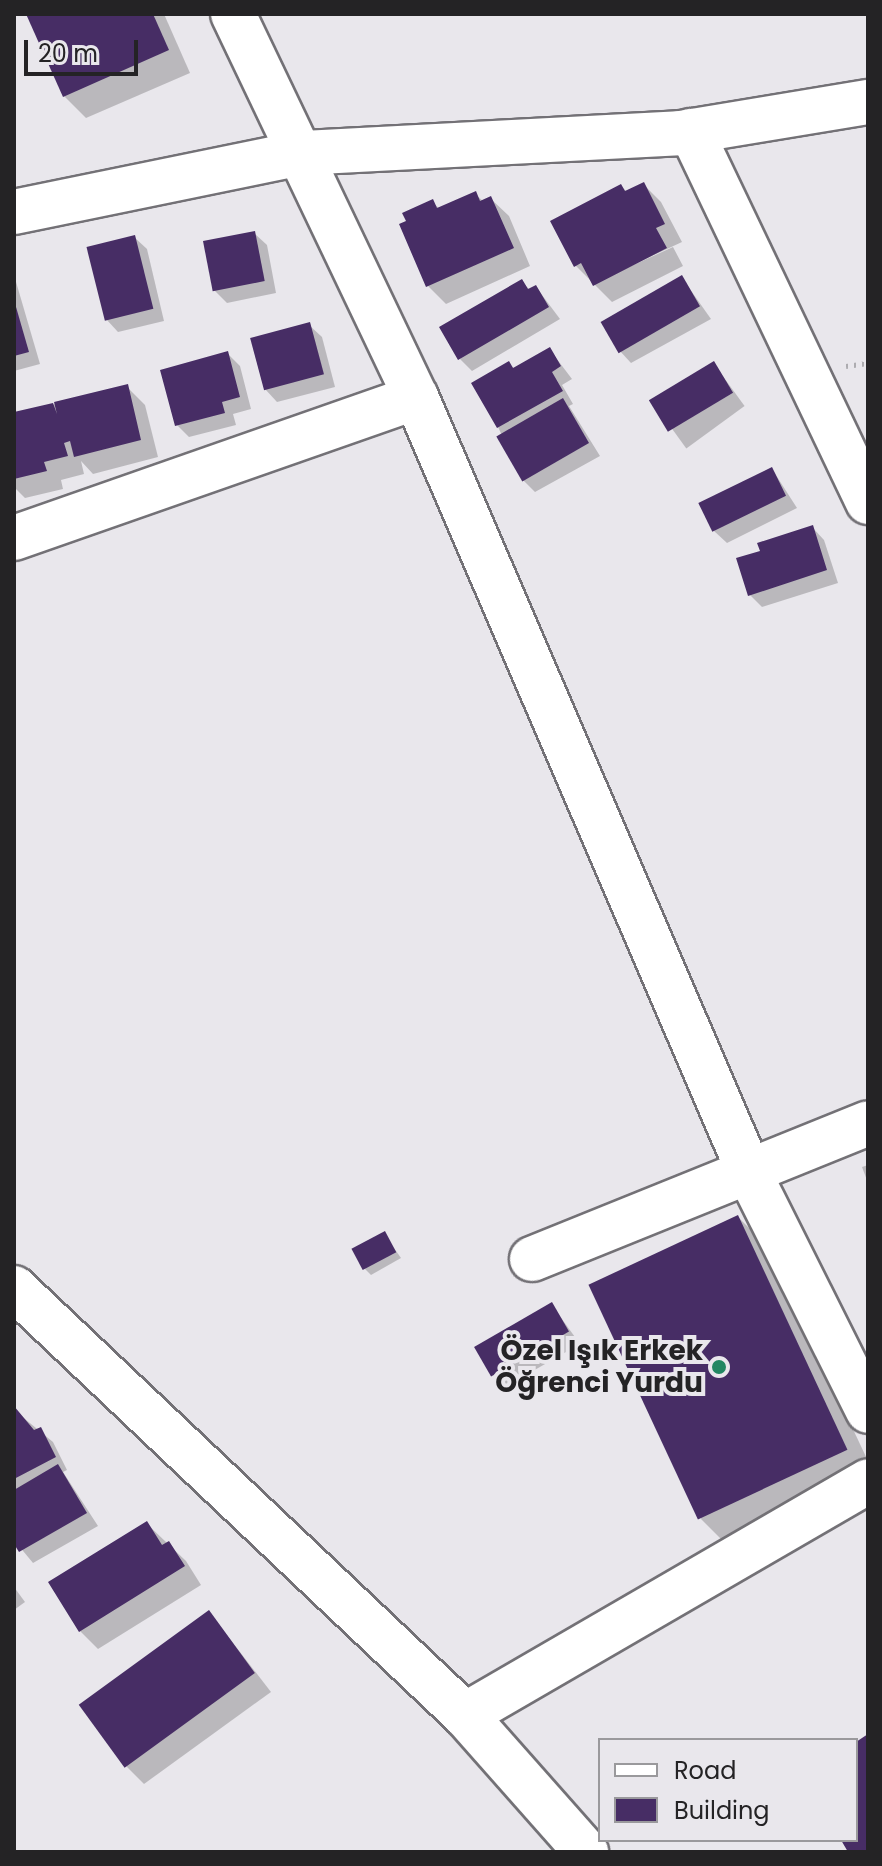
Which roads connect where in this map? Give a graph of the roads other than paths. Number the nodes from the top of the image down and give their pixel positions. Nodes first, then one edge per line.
1 (233, 14) edge
2 (868, 102) edge
3 (691, 131) junction
4 (302, 153) junction
5 (14, 212) edge
6 (416, 397) junction
7 (868, 502) edge
8 (14, 538) edge
9 (868, 1123) edge
10 (752, 1173) junction
11 (532, 1259) dead end
12 (14, 1288) edge
13 (868, 1411) edge
14 (868, 1481) edge
15 (465, 1715) junction
16 (586, 1852) edge

1 - 4 street
2 - 3 street
3 - 4 street
3 - 7 street
4 - 5 street
4 - 6 street
6 - 8 street
6 - 10 street
9 - 10 street
10 - 11 street
10 - 13 street
12 - 15 street
14 - 15 street
15 - 16 street

